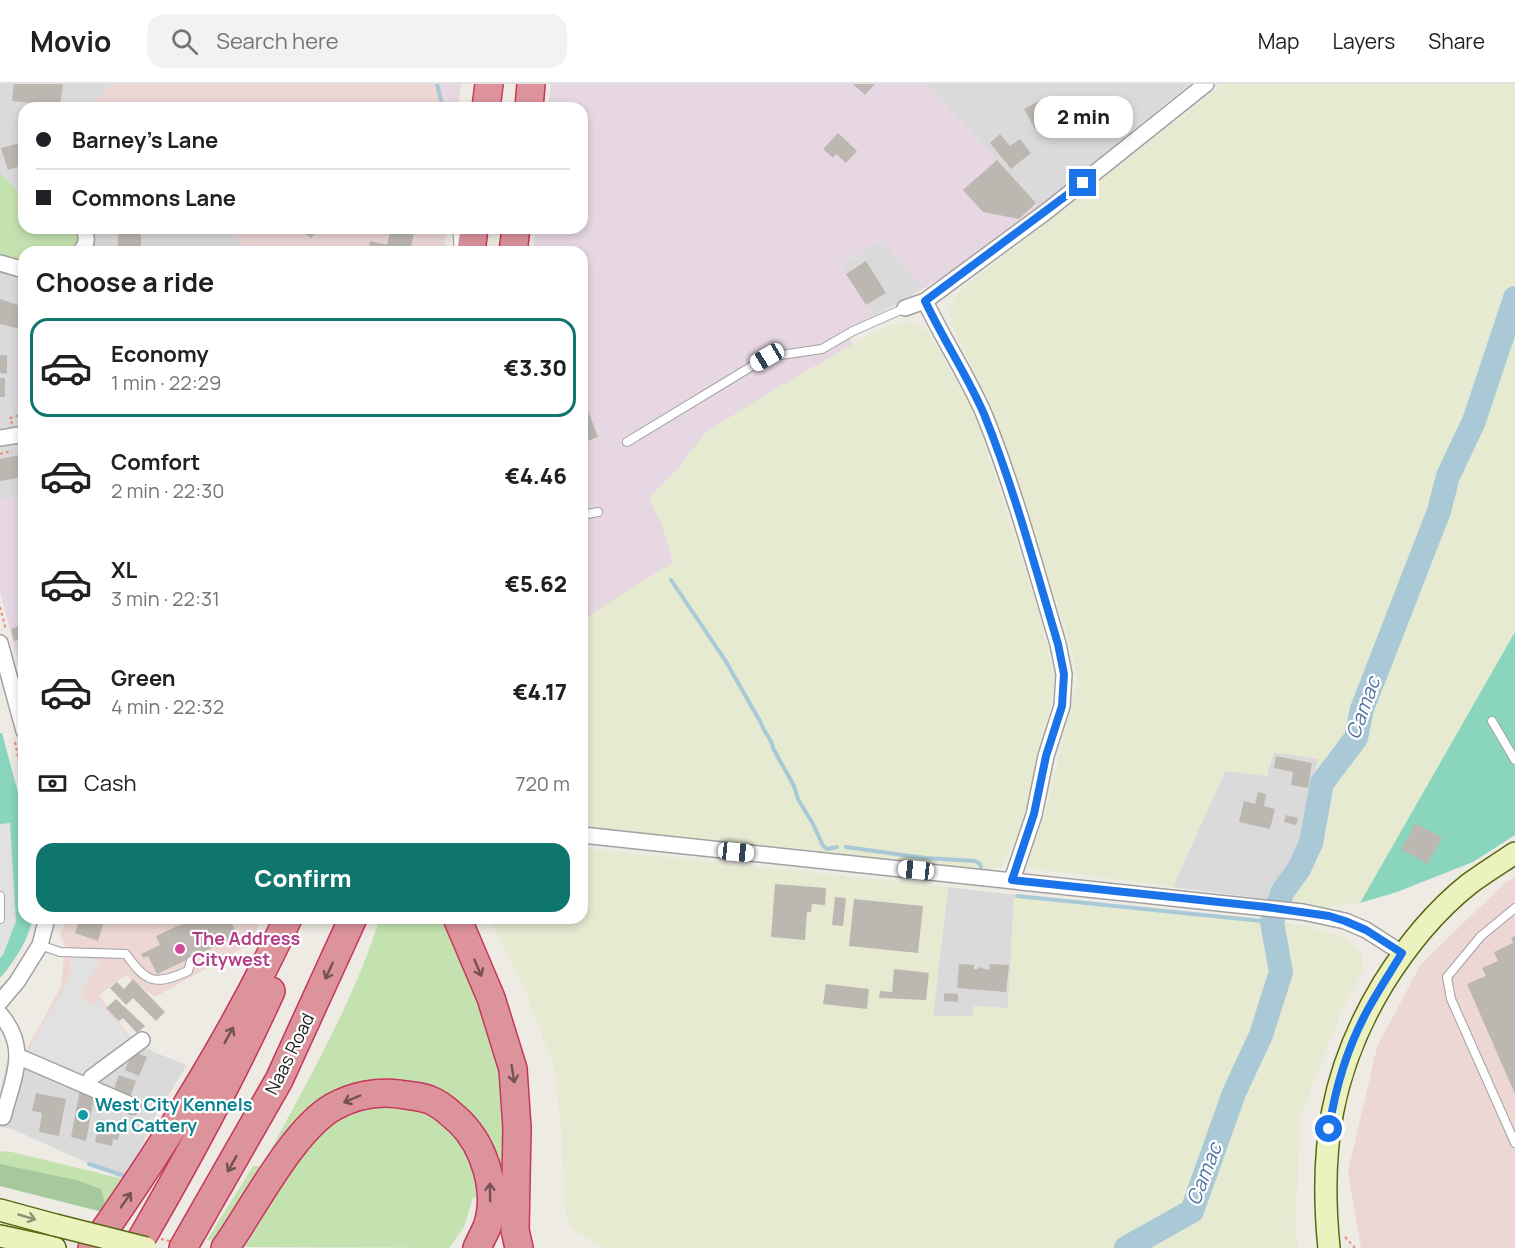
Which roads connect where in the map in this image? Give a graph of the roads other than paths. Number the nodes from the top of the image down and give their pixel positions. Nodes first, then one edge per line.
1 (489, 84) edge
2 (531, 84) edge
3 (1206, 84) edge
4 (482, 102) edge
5 (487, 102) edge
6 (530, 102) edge
7 (0, 263) edge
8 (18, 268) edge
9 (925, 301) junction
10 (905, 308) joint
11 (18, 435) edge
12 (0, 438) edge
13 (627, 442) dead end
14 (598, 512) dead end
15 (588, 514) edge
16 (0, 643) edge
17 (18, 717) edge
18 (1491, 721) dead end
19 (1515, 760) edge
20 (588, 836) edge
21 (1515, 853) edge
22 (1012, 880) junction
23 (0, 896) edge
24 (1515, 908) edge
25 (0, 919) edge
26 (45, 924) edge
27 (285, 924) edge
28 (299, 924) edge
29 (350, 924) edge
30 (460, 924) edge
31 (40, 945) junction
32 (1402, 953) junction
33 (190, 961) dead end
34 (0, 1002) edge
35 (0, 1014) edge
36 (142, 1040) dead end
37 (17, 1056) junction
38 (86, 1086) junction
39 (133, 1106) dead end
40 (3, 1117) dead end
41 (1515, 1143) edge
42 (0, 1210) edge
43 (0, 1236) edge
44 (50, 1247) edge
45 (92, 1248) edge
46 (136, 1248) edge
47 (146, 1248) edge
48 (183, 1248) edge
49 (225, 1248) edge
50 (477, 1248) edge
51 (519, 1248) edge
52 (1329, 1248) edge

1 - 4 lane
1 - 5 highway
2 - 6 highway
3 - 9 street
7 - 8 street
9 - 10 street
9 - 22 street
10 - 13 lane
11 - 12 street
14 - 15 lane
16 - 17 street
18 - 19 lane
20 - 22 street
21 - 32 street
22 - 32 street
23 - 25 lane
24 - 41 lane
26 - 31 street
45 -> 27 highway
28 - 46 highway
29 -> 48 highway, Naas Road
30 -> 51 highway
31 - 33 lane
31 - 34 street
32 - 52 street
35 - 37 street
36 - 38 street
37 - 38 street
37 - 40 street
38 - 39 street
42 -> 47 street, bridge
43 - 44 street
50 -> 49 highway

